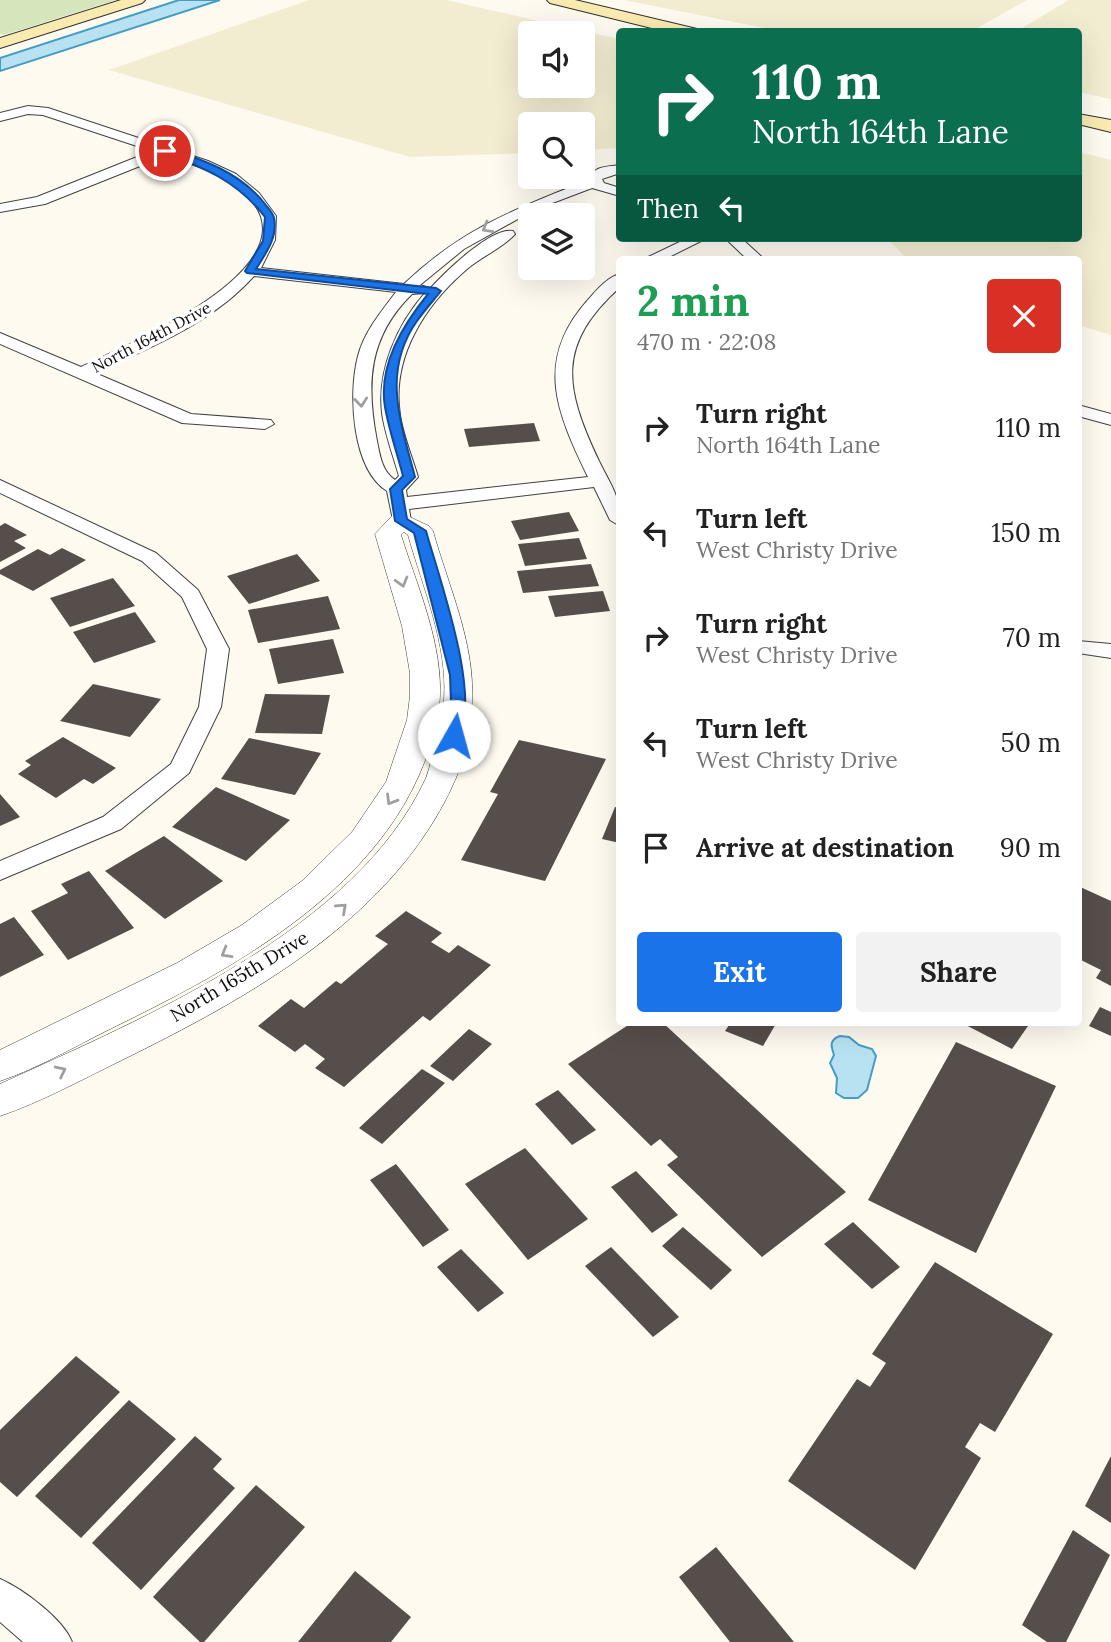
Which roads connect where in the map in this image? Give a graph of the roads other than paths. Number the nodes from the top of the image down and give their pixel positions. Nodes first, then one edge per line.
1 (137, 0) edge
2 (555, 0) edge
3 (674, 28) edge
4 (0, 43) edge
5 (0, 117) edge
6 (1082, 120) edge
7 (1111, 126) edge
8 (165, 151) junction
9 (616, 170) edge
10 (595, 182) joint
11 (576, 189) edge
12 (616, 191) edge
13 (574, 203) edge
14 (0, 208) edge
15 (518, 230) edge
16 (691, 242) edge
17 (737, 242) edge
18 (659, 256) edge
19 (753, 256) edge
20 (250, 271) junction
21 (616, 281) edge
22 (409, 289) junction
23 (436, 291) junction
24 (0, 338) edge
25 (81, 373) junction
26 (1082, 411) edge
27 (1111, 420) edge
28 (265, 424) dead end
29 (601, 481) junction
30 (0, 486) edge
31 (399, 505) junction
32 (616, 512) edge
33 (1082, 647) edge
34 (1111, 651) edge
35 (0, 871) edge
36 (0, 1066) edge
37 (0, 1101) edge
38 (0, 1598) edge
39 (53, 1642) edge

1 - 4 main road
2 - 3 main road
5 - 8 street, North 164th Drive
6 - 7 main road
8 - 14 street
8 - 20 street, North 164th Drive
9 - 10 street
10 - 12 street
11 -> 22 street
12 - 13 street
15 - 23 street
16 - 18 street
17 - 19 street
20 - 22 street
20 - 25 street, North 164th Drive
21 - 29 street
22 - 23 street
22 -> 31 street
23 - 31 street
24 - 25 street
25 - 28 street
26 - 27 street
29 - 31 street
29 - 32 street
30 - 35 street
31 -> 36 street, North 165th Drive
37 -> 31 street, North 165th Drive
33 - 34 street
38 - 39 street

